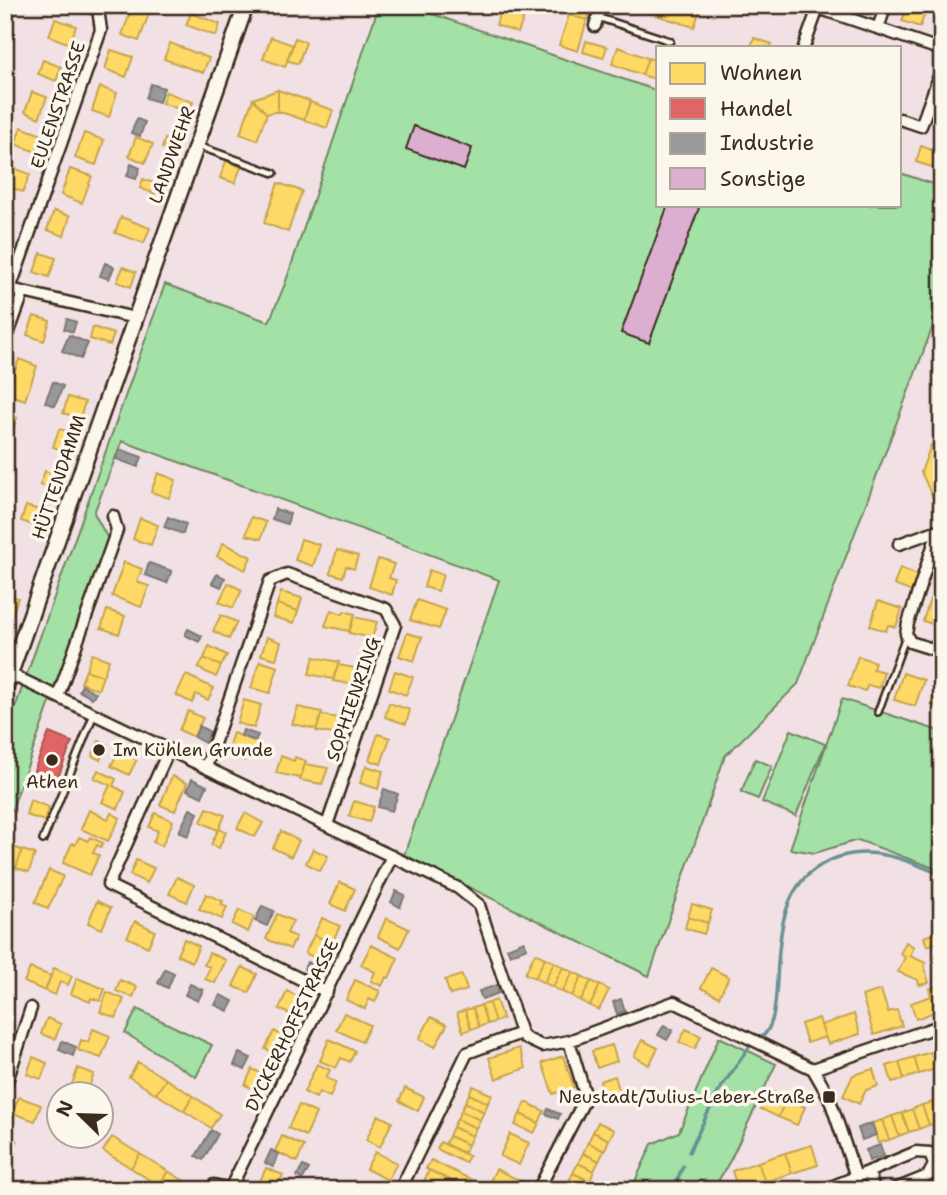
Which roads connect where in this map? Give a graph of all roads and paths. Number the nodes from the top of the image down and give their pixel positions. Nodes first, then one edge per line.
1 (81, 5) edge
2 (246, 5) edge
3 (601, 5) edge
4 (886, 5) edge
5 (99, 7) edge
6 (596, 21) joint
7 (878, 28) junction
8 (670, 41) dead end
9 (804, 46) edge
10 (942, 50) edge
11 (942, 68) edge
12 (902, 120) edge
13 (196, 145) junction
14 (274, 173) dead end
15 (7, 289) edge
16 (23, 293) junction
17 (135, 318) junction
18 (5, 343) edge
19 (113, 516) dead end
20 (940, 529) edge
21 (899, 544) dead end
22 (908, 639) junction
23 (942, 652) edge
24 (8, 681) edge
25 (58, 696) junction
26 (878, 712) dead end
27 (94, 713) junction
28 (169, 750) junction
29 (206, 767) junction
30 (327, 825) junction
31 (43, 840) dead end
32 (392, 856) junction
33 (327, 992) junction
34 (31, 1008) dead end
35 (942, 1026) edge
36 (521, 1033) junction
37 (569, 1041) junction
38 (813, 1069) junction
39 (5, 1087) edge
40 (869, 1173) junction
41 (853, 1182) edge
42 (230, 1189) edge
43 (212, 1190) edge
44 (400, 1190) edge
45 (538, 1190) edge
46 (823, 1190) edge
47 (874, 1190) edge
48 (893, 1190) edge

1 - 5 street
2 - 13 street, LANDWEHR
3 - 6 street
4 - 7 street
5 - 15 street, EULENSTRASSE
6 - 8 lane
7 - 9 street
7 - 10 street
11 - 12 street
13 - 14 lane
13 - 17 street, LANDWEHR
15 - 16 street
16 - 17 street
16 - 18 street
17 - 24 street, HÜTTENDAMM
19 - 25 street
20 - 21 street
20 - 22 street
22 - 23 street
22 - 26 lane
24 - 25 street
25 - 27 street
27 - 28 street
27 - 31 lane
28 - 29 street
28 - 33 street
29 - 30 street
29 - 30 street, SOPHIENRING
30 - 32 street
32 - 33 street, DYCKERHOFFSTRASSE
32 - 36 street
33 - 42 street, DYCKERHOFFSTRASSE
34 - 39 street
35 - 38 street
36 - 37 street
36 - 44 street
37 - 38 street
37 - 45 street
38 - 41 street
40 - 41 street
40 - 47 street
40 - 48 street
41 - 46 street
42 - 43 street, DYCKERHOFFSTRASSE

